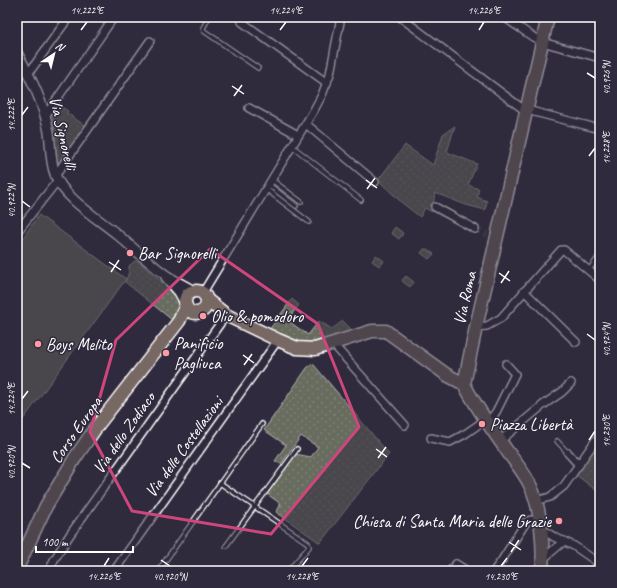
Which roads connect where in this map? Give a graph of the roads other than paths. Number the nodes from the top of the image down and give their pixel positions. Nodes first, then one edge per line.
1 (69, 17) edge
2 (114, 17) edge
3 (209, 17) edge
4 (341, 17) edge
5 (400, 17) edge
6 (504, 17) edge
7 (548, 17) edge
8 (242, 22) dead end
9 (150, 41) dead end
10 (542, 42) junction
11 (17, 53) edge
12 (600, 58) edge
13 (258, 68) dead end
14 (28, 74) junction
15 (327, 83) junction
16 (249, 108) dead end
17 (527, 111) junction
18 (46, 116) junction
19 (306, 124) junction
20 (600, 129) edge
21 (298, 135) junction
22 (292, 146) junction
23 (57, 178) junction
24 (375, 182) dead end
25 (269, 184) junction
26 (361, 200) dead end
27 (600, 200) edge
28 (301, 202) dead end
29 (600, 204) edge
30 (296, 206) dead end
31 (435, 207) dead end
32 (309, 222) dead end
33 (475, 230) tunnel mouth
34 (17, 232) edge
35 (600, 255) edge
36 (588, 271) junction
37 (163, 273) junction
38 (600, 280) edge
39 (524, 291) junction
40 (203, 296) junction
41 (188, 307) junction
42 (226, 314) junction
43 (476, 327) junction
44 (278, 340) junction
45 (576, 342) dead end
46 (333, 344) junction
47 (506, 364) dead end
48 (571, 383) dead end
49 (464, 384) junction
50 (486, 422) junction
51 (262, 424) dead end
52 (405, 425) dead end
53 (600, 434) edge
54 (431, 438) dead end
55 (500, 441) junction
56 (557, 441) dead end
57 (297, 449) dead end
58 (568, 453) joint
59 (579, 465) junction
60 (220, 483) junction
61 (536, 501) junction
62 (255, 507) junction
63 (540, 526) junction
64 (564, 542) junction
65 (226, 546) dead end
66 (600, 564) edge
67 (542, 565) edge
68 (17, 568) edge
69 (49, 571) edge
70 (114, 571) edge
71 (158, 571) edge
72 (288, 571) edge
73 (450, 571) edge
74 (466, 571) edge
75 (494, 571) edge

1 - 14 street
2 - 18 street
3 - 13 lane
4 - 15 street
5 - 17 street
6 - 10 street
7 - 10 main road, Via Roma
8 - 15 street
9 - 23 street
10 - 12 street
10 - 17 main road, Via Roma
11 - 14 street, Via Signorelli
14 - 18 street, Via Signorelli
15 - 19 street
16 - 21 street
17 - 20 street
17 - 43 main road, Via Roma
18 - 23 street, Via Signorelli
19 - 21 street
19 - 24 street
21 - 22 street
22 - 25 street
22 - 26 lane
23 - 34 street
23 - 37 street, Via Signorelli
25 - 28 lane
25 - 30 lane
25 - 32 lane
25 - 40 street
27 - 29 lane
31 - 33 street
35 - 36 lane
36 - 38 street
36 - 39 street
37 - 40 street, Via Signorelli
37 - 41 street, Via Signorelli
39 - 43 street
39 - 45 street
40 - 41 main road
40 - 41 main road
40 - 42 main road
41 - 68 main road, Corso Europa
42 - 44 main road
42 - 69 street, Via dello Zodiaco
43 - 49 main road, Via Roma
44 - 46 main road
44 - 70 street, Via delle Costellazioni
46 - 49 main road
46 - 52 street
47 - 50 street
48 - 55 street
49 - 50 main road
50 - 54 street
50 - 55 main road
51 - 60 lane
53 - 59 street
55 - 61 main road
56 - 58 lane
57 - 62 lane
58 - 59 street
59 - 61 street
60 - 62 lane
60 - 71 lane
61 - 63 main road
62 - 65 lane
62 - 72 lane
63 - 64 street
63 - 67 main road
63 - 75 street
64 - 66 street
64 - 67 street
73 - 74 street

